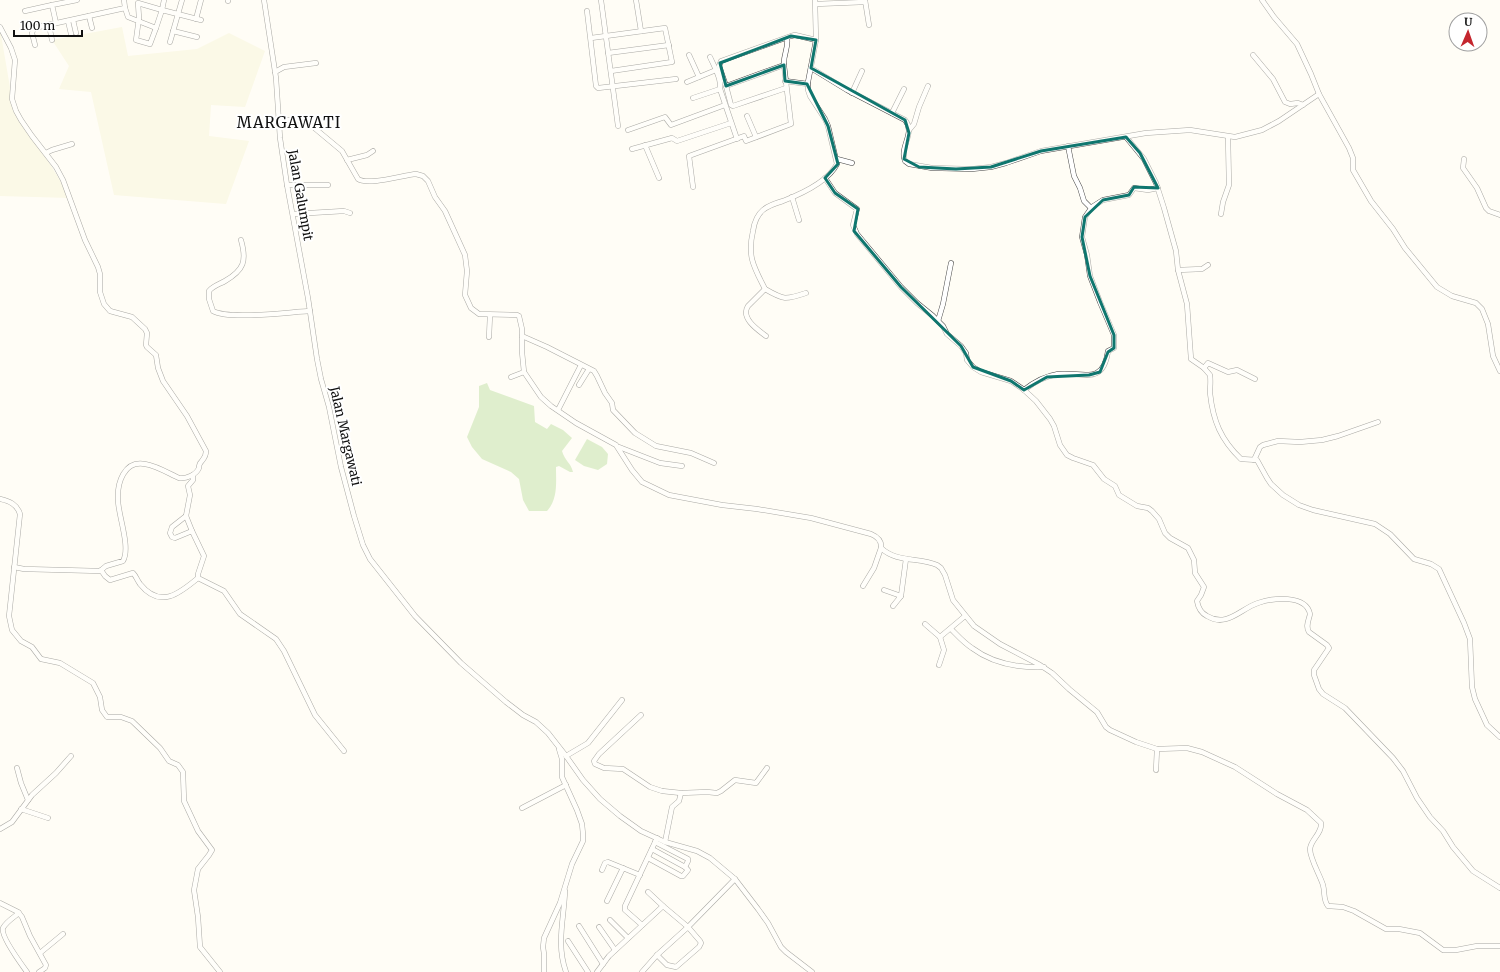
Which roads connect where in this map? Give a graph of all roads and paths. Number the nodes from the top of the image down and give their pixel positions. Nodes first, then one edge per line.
1 (77, 0) edge
2 (124, 0) edge
3 (164, 0) edge
4 (182, 0) edge
5 (201, 0) edge
6 (264, 0) edge
7 (601, 0) edge
8 (636, 0) edge
9 (1262, 0) edge
10 (138, 1) edge
11 (865, 1) edge
12 (816, 2) edge
13 (52, 5) junction
14 (125, 8) junction
15 (162, 10) junction
16 (25, 11) dead end
17 (588, 11) dead end
18 (178, 14) junction
19 (89, 16) junction
20 (71, 20) junction
21 (138, 22) junction
22 (56, 23) junction
23 (49, 25) junction
24 (869, 25) dead end
25 (0, 27) edge
26 (92, 28) dead end
27 (156, 28) junction
28 (173, 31) junction
29 (641, 31) junction
30 (73, 34) dead end
31 (606, 36) junction
32 (197, 38) dead end
33 (590, 38) junction
34 (787, 38) junction
35 (52, 40) dead end
36 (816, 40) junction
37 (170, 42) dead end
38 (35, 45) dead end
39 (669, 45) junction
40 (608, 53) junction
41 (689, 55) dead end
42 (1253, 55) dead end
43 (710, 57) dead end
44 (316, 64) dead end
45 (784, 65) junction
46 (811, 68) junction
47 (716, 70) junction
48 (611, 71) junction
49 (862, 71) dead end
50 (275, 72) junction
51 (699, 77) junction
52 (676, 79) dead end
53 (785, 81) junction
54 (687, 82) dead end
55 (808, 84) junction
56 (726, 86) junction
57 (928, 86) dead end
58 (613, 87) junction
59 (720, 88) junction
60 (786, 88) junction
61 (904, 89) dead end
62 (852, 93) junction
63 (1319, 94) junction
64 (693, 98) dead end
65 (725, 105) junction
66 (1303, 105) junction
67 (892, 113) junction
68 (747, 116) dead end
69 (279, 120) junction
70 (731, 123) junction
71 (618, 126) dead end
72 (628, 130) dead end
73 (908, 130) junction
74 (756, 137) junction
75 (1126, 137) junction
76 (1228, 137) junction
77 (737, 139) junction
78 (72, 144) dead end
79 (645, 145) junction
80 (1068, 146) junction
81 (632, 149) dead end
82 (373, 151) dead end
83 (49, 152) junction
84 (837, 159) junction
85 (1464, 159) dead end
86 (347, 160) junction
87 (852, 163) dead end
88 (659, 178) dead end
89 (825, 178) junction
90 (287, 185) junction
91 (328, 185) dead end
92 (693, 187) dead end
93 (1158, 188) junction
94 (792, 197) junction
95 (1091, 208) junction
96 (350, 213) dead end
97 (293, 214) junction
98 (1221, 214) dead end
99 (1500, 215) edge
100 (799, 220) dead end
101 (240, 240) dead end
102 (951, 263) dead end
103 (1208, 266) dead end
104 (1178, 270) junction
105 (765, 290) junction
106 (806, 293) dead end
107 (308, 298) joint
108 (310, 311) junction
109 (490, 314) junction
110 (938, 321) junction
111 (522, 336) junction
112 (766, 336) dead end
113 (489, 337) dead end
114 (581, 364) junction
115 (1204, 368) junction
116 (589, 369) junction
117 (1500, 371) edge
118 (524, 372) junction
119 (511, 377) dead end
120 (1255, 379) dead end
121 (579, 385) dead end
122 (1024, 390) junction
123 (558, 410) junction
124 (1378, 422) dead end
125 (619, 447) junction
126 (1254, 460) junction
127 (714, 463) dead end
128 (682, 466) dead end
129 (193, 475) junction
130 (0, 499) edge
131 (186, 516) junction
132 (192, 531) junction
133 (881, 548) junction
134 (906, 559) junction
135 (15, 567) junction
136 (103, 570) junction
137 (198, 578) junction
138 (863, 586) dead end
139 (884, 590) dead end
140 (900, 596) junction
141 (893, 606) dead end
142 (965, 616) junction
143 (925, 624) dead end
144 (951, 629) junction
145 (940, 637) junction
146 (939, 665) dead end
147 (1044, 667) junction
148 (622, 700) dead end
149 (641, 715) dead end
150 (1500, 737) edge
151 (559, 747) junction
152 (1158, 749) junction
153 (344, 751) dead end
154 (71, 756) dead end
155 (566, 756) junction
156 (17, 768) dead end
157 (767, 768) dead end
158 (1156, 770) dead end
159 (566, 786) junction
160 (681, 793) junction
161 (28, 800) junction
162 (522, 808) dead end
163 (21, 809) junction
164 (48, 818) dead end
165 (0, 830) edge
166 (656, 840) junction
167 (665, 842) junction
168 (652, 849) junction
169 (648, 858) junction
170 (685, 867) junction
171 (623, 868) junction
172 (602, 870) dead end
173 (640, 875) junction
174 (735, 879) junction
175 (566, 887) junction
176 (1500, 888) edge
177 (648, 892) dead end
178 (607, 901) dead end
179 (0, 904) edge
180 (663, 906) junction
181 (19, 913) junction
182 (610, 920) dead end
183 (642, 925) junction
184 (579, 926) dead end
185 (599, 927) dead end
186 (688, 927) junction
187 (62, 934) dead end
188 (628, 938) junction
189 (568, 941) dead end
190 (1500, 946) edge
191 (615, 950) junction
192 (40, 953) junction
193 (657, 955) junction
194 (603, 964) junction
195 (27, 972) edge
196 (39, 972) edge
197 (220, 972) edge
198 (544, 972) edge
199 (566, 972) edge
200 (588, 972) edge
201 (597, 972) edge
202 (642, 972) edge
203 (812, 972) edge

1 - 13 street
2 - 14 street
3 - 15 street
4 - 18 street
5 - 18 street
6 - 50 street, Jalan Galumpit
7 - 31 street
8 - 29 street
9 - 63 street
10 - 15 street
10 - 21 street
11 - 12 street
11 - 24 street
12 - 36 street
13 - 16 street
13 - 22 street
14 - 19 street
14 - 21 street
15 - 18 street
15 - 27 street
17 - 33 street
18 - 28 street
19 - 20 street
19 - 26 street
20 - 22 street
20 - 30 street
21 - 27 street
21 - 27 street
22 - 23 street
23 - 35 street
23 - 38 street
25 - 83 street
28 - 32 street
28 - 37 street
29 - 31 street
29 - 39 street
31 - 33 street
31 - 40 street
33 - 58 street
34 - 36 street
34 - 45 street
34 - 56 street
36 - 46 street
39 - 40 street
39 - 48 street
40 - 48 street
41 - 51 street
42 - 66 street
43 - 47 street
44 - 50 street
45 - 53 street
45 - 56 street
46 - 55 street
46 - 62 street
47 - 51 street
47 - 59 street
48 - 58 street
49 - 62 street
50 - 69 street, Jalan Galumpit
51 - 54 street
52 - 58 street
53 - 55 street
53 - 60 street
55 - 84 street
56 - 60 street
57 - 73 street
58 - 71 street
59 - 64 street
59 - 65 street
60 - 74 street
61 - 67 street
62 - 67 street
63 - 66 street
63 - 117 street
65 - 70 street
65 - 72 street
66 - 76 street
67 - 73 street
68 - 74 street
69 - 86 street
69 - 90 street, Jalan Galumpit
70 - 77 street
70 - 79 street
73 - 80 street
74 - 77 street
75 - 76 street
75 - 80 street
75 - 93 street
76 - 98 street
77 - 92 street
78 - 83 street
79 - 81 street
79 - 88 street
80 - 95 street
82 - 86 street
83 - 129 street
84 - 87 street
84 - 89 street
85 - 99 street
86 - 109 street
89 - 94 street
89 - 110 street
90 - 91 street
90 - 97 street, Jalan Galumpit
93 - 95 street
93 - 104 street
94 - 100 street
94 - 105 street
95 - 122 street
96 - 97 street
97 - 107 street, Jalan Galumpit
101 - 108 street
102 - 110 street
103 - 104 street
104 - 115 street
105 - 106 street
105 - 112 street
107 - 108 street, Jalan Margawati
108 - 151 street, Jalan Margawati
109 - 111 street
109 - 113 street
110 - 122 street
111 - 114 street
111 - 118 street
114 - 116 street
114 - 123 street
115 - 120 street
115 - 126 street
116 - 121 street
116 - 127 street
118 - 119 street
118 - 123 street
122 - 176 street
123 - 125 street
124 - 126 street
125 - 128 street
125 - 133 street
126 - 150 street
129 - 131 street
129 - 136 street
130 - 135 street
131 - 132 street
131 - 132 street
132 - 137 street
133 - 134 street
133 - 138 street
134 - 140 street
134 - 142 street
135 - 136 street
135 - 197 street
136 - 137 street
137 - 153 street
139 - 140 street
140 - 141 street
142 - 144 street
142 - 147 street
143 - 145 street
144 - 145 street
144 - 147 street
145 - 146 street
147 - 152 street
148 - 155 street
149 - 160 street
151 - 155 street, Jalan Margawati
151 - 159 street
152 - 158 street
152 - 190 street
154 - 161 street
155 - 166 street, Jalan Margawati
156 - 161 street
157 - 160 street
159 - 162 street
159 - 175 street
160 - 167 street
161 - 163 street
163 - 164 street
163 - 165 street
166 - 167 street
166 - 168 street
166 - 170 street
167 - 174 street
168 - 169 street
168 - 170 street
169 - 170 street
169 - 173 street
171 - 172 street
171 - 173 street
171 - 178 street
173 - 183 street
174 - 186 street
174 - 203 street
175 - 198 street
175 - 199 street
177 - 180 street
179 - 181 street
180 - 183 street
180 - 186 street
181 - 192 street
181 - 195 street
182 - 188 street
183 - 188 street
184 - 194 street
185 - 191 street
186 - 193 street
186 - 193 street
187 - 192 street
188 - 191 street
189 - 200 street
191 - 194 street
192 - 196 street
193 - 202 street
194 - 201 street

